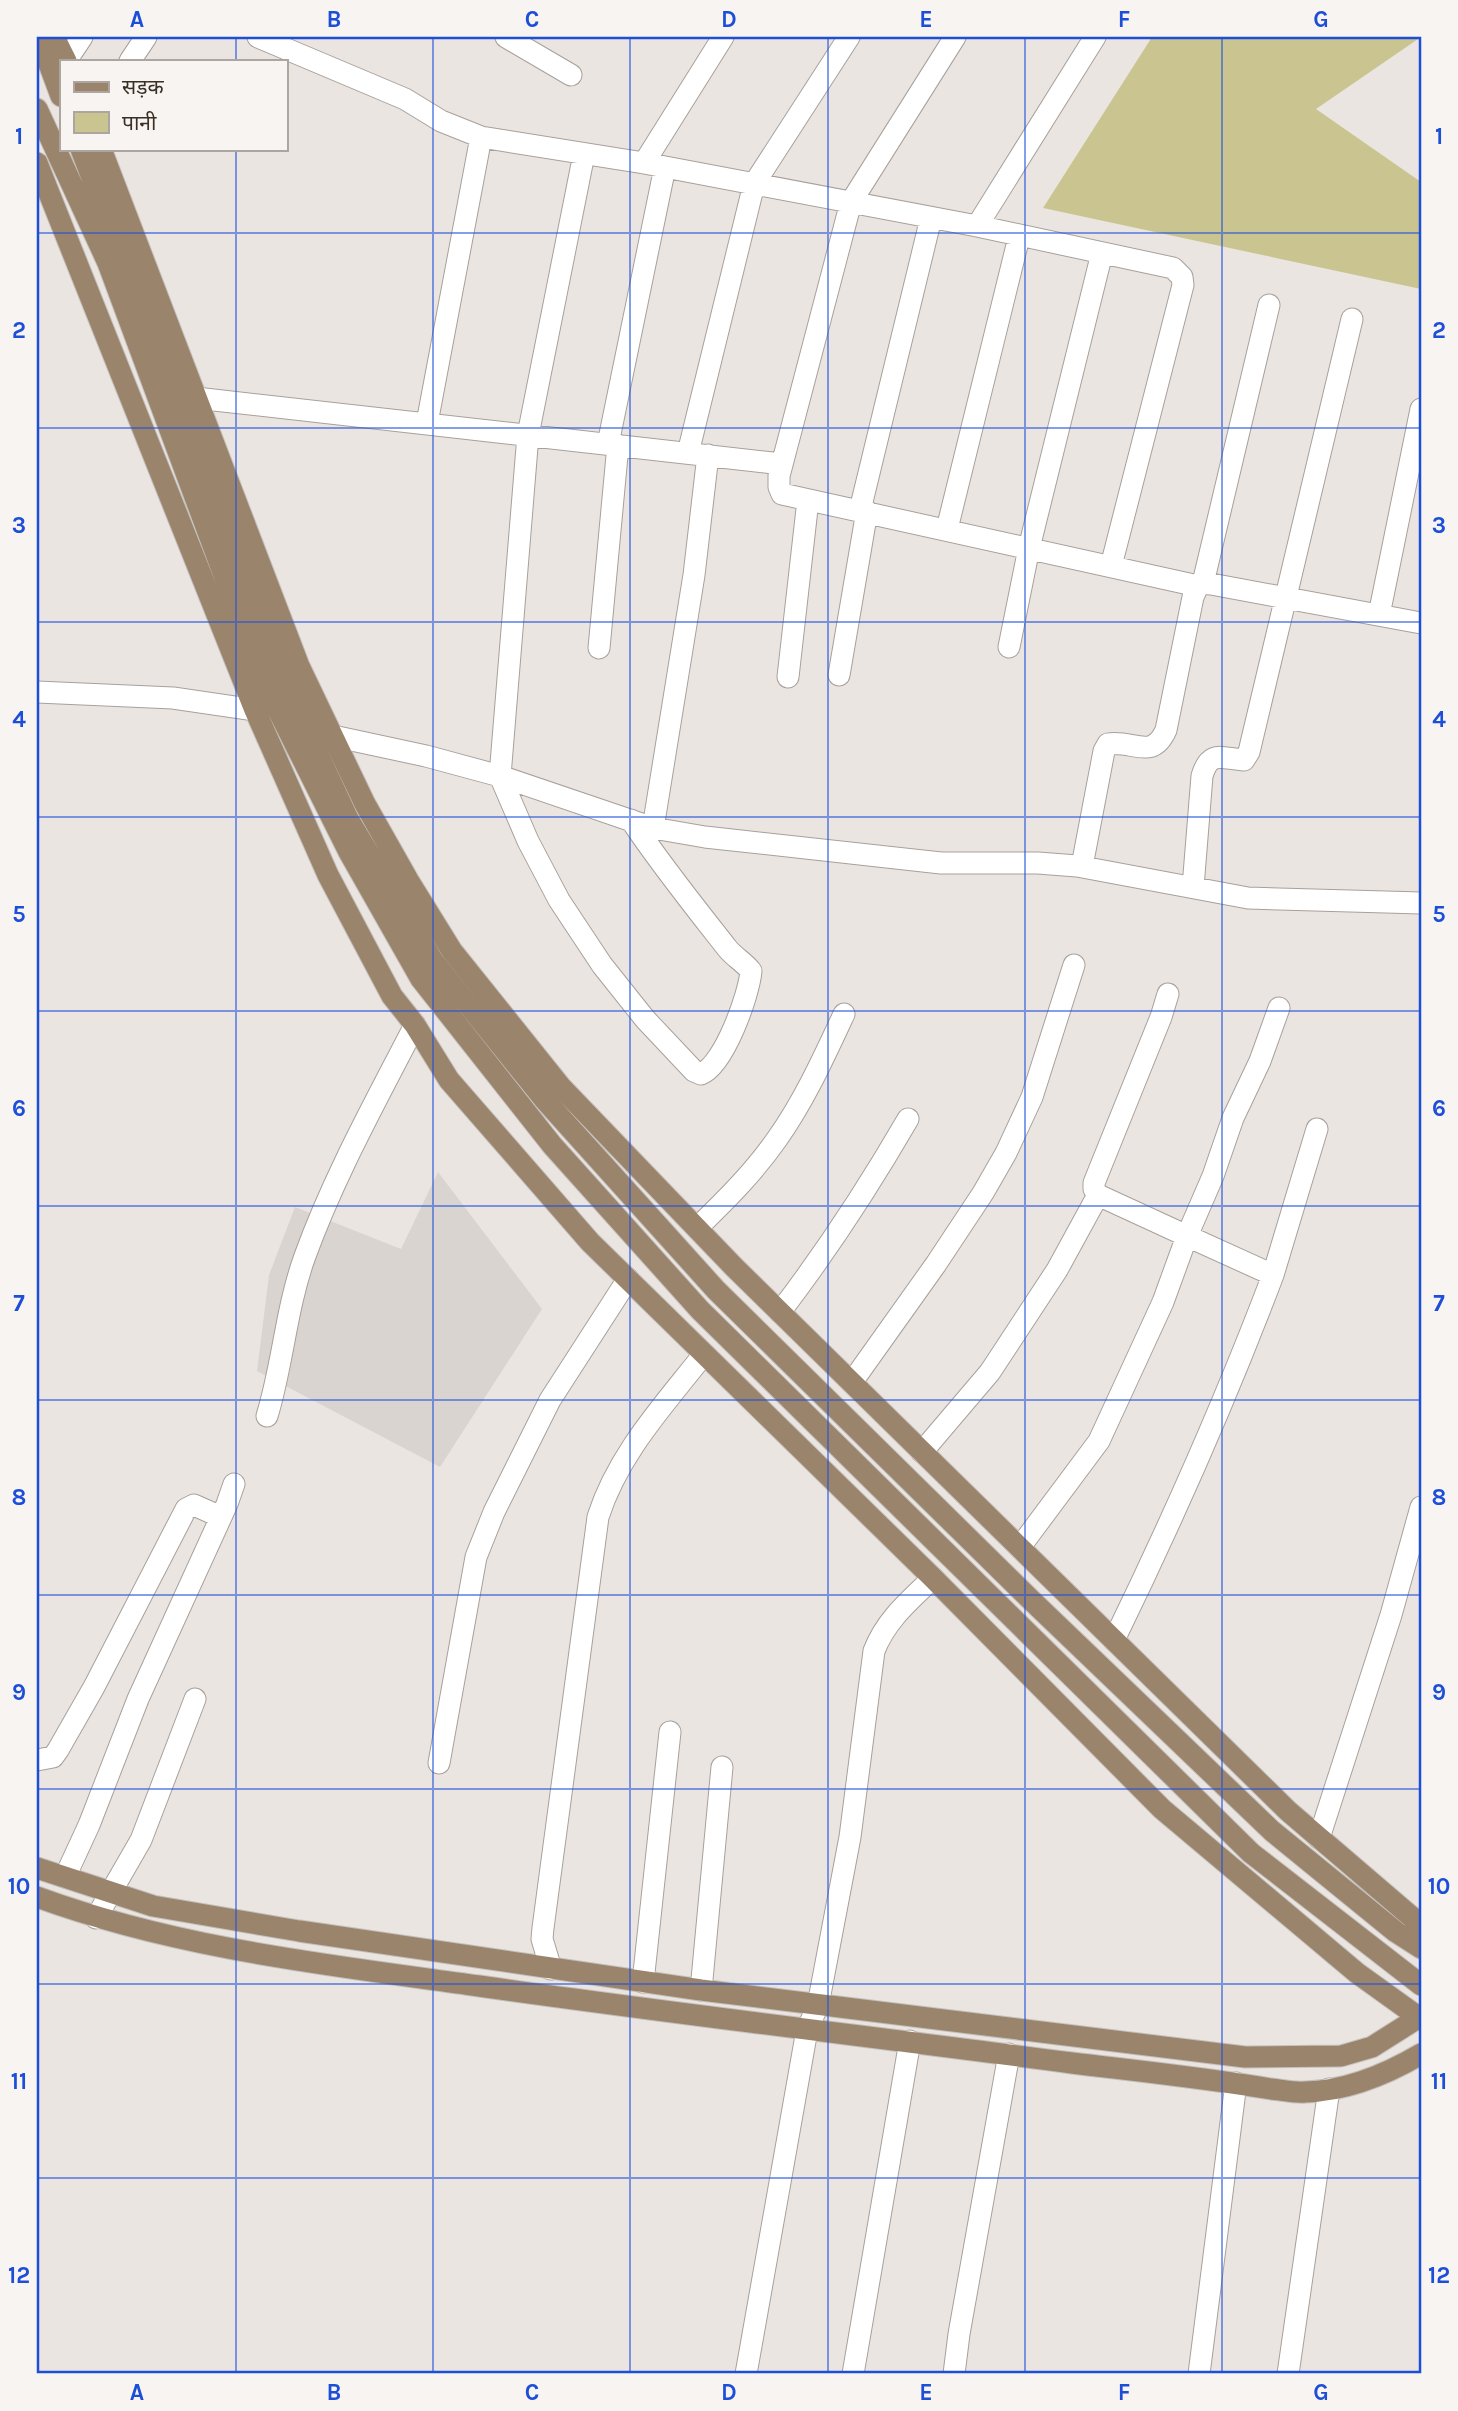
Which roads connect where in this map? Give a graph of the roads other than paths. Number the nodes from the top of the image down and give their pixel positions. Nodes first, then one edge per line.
1 (39, 37) edge
2 (54, 37) edge
3 (82, 37) edge
4 (146, 37) edge
5 (258, 37) edge
6 (506, 37) edge
7 (723, 37) edge
8 (849, 37) edge
9 (955, 37) edge
10 (1095, 37) edge
11 (66, 60) edge
12 (67, 60) edge
13 (131, 60) edge
14 (571, 75) dead end
15 (60, 93) edge
16 (37, 109) edge
17 (481, 137) junction
18 (81, 150) edge
19 (101, 150) edge
20 (584, 154) junction
21 (37, 163) edge
22 (655, 165) junction
23 (754, 184) junction
24 (851, 202) junction
25 (931, 218) junction
26 (976, 226) junction
27 (1019, 237) junction
28 (1102, 253) junction
29 (1269, 305) dead end
30 (1352, 319) dead end
31 (196, 398) junction
32 (1421, 409) edge
33 (426, 423) junction
34 (528, 435) junction
35 (613, 444) junction
36 (698, 454) junction
37 (782, 464) junction
38 (808, 500) junction
39 (864, 511) junction
40 (947, 529) junction
41 (1029, 548) junction
42 (1111, 566) junction
43 (1200, 584) junction
44 (1287, 598) junction
45 (1379, 615) junction
46 (1421, 623) edge
47 (1009, 647) dead end
48 (599, 648) dead end
49 (839, 675) dead end
50 (788, 677) dead end
51 (37, 692) edge
52 (255, 710) junction
53 (333, 736) junction
54 (500, 776) junction
55 (631, 820) junction
56 (653, 828) junction
57 (1082, 866) junction
58 (1193, 887) junction
59 (1421, 903) edge
60 (1074, 965) dead end
61 (1168, 994) dead end
62 (1279, 1008) dead end
63 (845, 1014) dead end
64 (415, 1025) junction
65 (908, 1119) dead end
66 (1317, 1129) dead end
67 (1098, 1195) junction
68 (697, 1228) junction
69 (1187, 1236) junction
70 (1273, 1275) junction
71 (628, 1279) junction
72 (780, 1312) junction
73 (704, 1354) junction
74 (852, 1382) junction
75 (267, 1416) dead end
76 (922, 1452) junction
77 (234, 1484) dead end
78 (1421, 1507) edge
79 (221, 1517) junction
80 (1020, 1547) junction
81 (933, 1578) junction
82 (1114, 1640) junction
83 (195, 1699) dead end
84 (670, 1732) dead end
85 (37, 1760) edge
86 (439, 1763) dead end
87 (722, 1767) dead end
88 (1319, 1838) junction
89 (37, 1868) edge
90 (65, 1877) junction
91 (111, 1892) junction
92 (37, 1897) edge
93 (96, 1918) junction
94 (1421, 1925) edge
95 (1421, 1948) edge
96 (551, 1969) junction
97 (643, 1982) junction
98 (1421, 1985) edge
99 (701, 1990) junction
100 (818, 2005) junction
101 (1421, 2018) edge
102 (807, 2029) junction
103 (910, 2041) junction
104 (1009, 2054) junction
105 (1421, 2054) edge
106 (1272, 2058) junction
107 (1236, 2083) junction
108 (1271, 2089) junction
109 (1329, 2089) junction
110 (746, 2374) edge
111 (853, 2374) edge
112 (954, 2374) edge
113 (1199, 2374) edge
114 (1288, 2374) edge

1 - 15 main road
2 - 11 main road
3 - 12 street
4 - 13 street
5 - 17 street
6 - 14 street
7 - 22 street
8 - 23 street
9 - 24 street
10 - 26 street
16 - 98 main road
17 - 20 street
17 - 33 street
18 - 95 main road
19 - 31 main road
20 - 22 street
20 - 34 street
21 - 52 main road
22 - 23 street
22 - 35 street
23 - 24 street
23 - 36 street
24 - 25 street
24 - 37 street
25 - 26 street
25 - 39 street
26 - 27 street
27 - 28 street
27 - 40 street
28 - 41 street
28 - 42 street
29 - 43 street
30 - 44 street
31 - 33 street
31 - 53 main road
32 - 45 street
33 - 34 street
34 - 35 street
34 - 54 street
35 - 36 street
35 - 48 street
36 - 37 street
36 - 56 street
37 - 38 street
38 - 39 street
38 - 50 street
39 - 40 street
39 - 49 street
40 - 41 street
41 - 42 street
41 - 47 street
42 - 43 street
43 - 44 street
43 - 57 street
44 - 45 street
44 - 58 street
45 - 46 street
51 - 52 street
52 - 64 main road
53 - 54 street
53 - 68 main road
54 - 55 street
54 - 55 street
55 - 56 street
56 - 57 street
57 - 58 street
58 - 59 street
60 - 74 street
61 - 67 street
62 - 69 street
63 - 68 street
64 - 71 main road
64 - 75 street
65 - 72 street
66 - 70 street
67 - 69 street
67 - 76 street
68 - 72 main road
69 - 70 street
69 - 80 street
70 - 82 street
71 - 73 main road
71 - 86 street
72 - 74 main road
73 - 81 main road
73 - 96 street
74 - 76 main road
76 - 80 main road
77 - 79 street
78 - 88 street
79 - 85 street
79 - 90 street
80 - 82 main road
81 - 100 street
81 - 101 main road
82 - 88 main road
83 - 91 street
84 - 97 street
87 - 99 street
88 - 94 main road
89 - 90 main road
90 - 91 main road
91 - 93 street
91 - 96 main road
92 - 93 main road
93 - 102 main road
96 - 97 main road
97 - 99 main road
99 - 100 main road
100 - 102 street
100 - 106 main road
101 - 106 main road
102 - 103 main road
102 - 110 street
103 - 104 main road
103 - 111 street
104 - 107 main road
104 - 112 street
105 - 109 main road
106 - 108 main road
107 - 108 main road
107 - 113 street
108 - 109 main road
109 - 114 street

